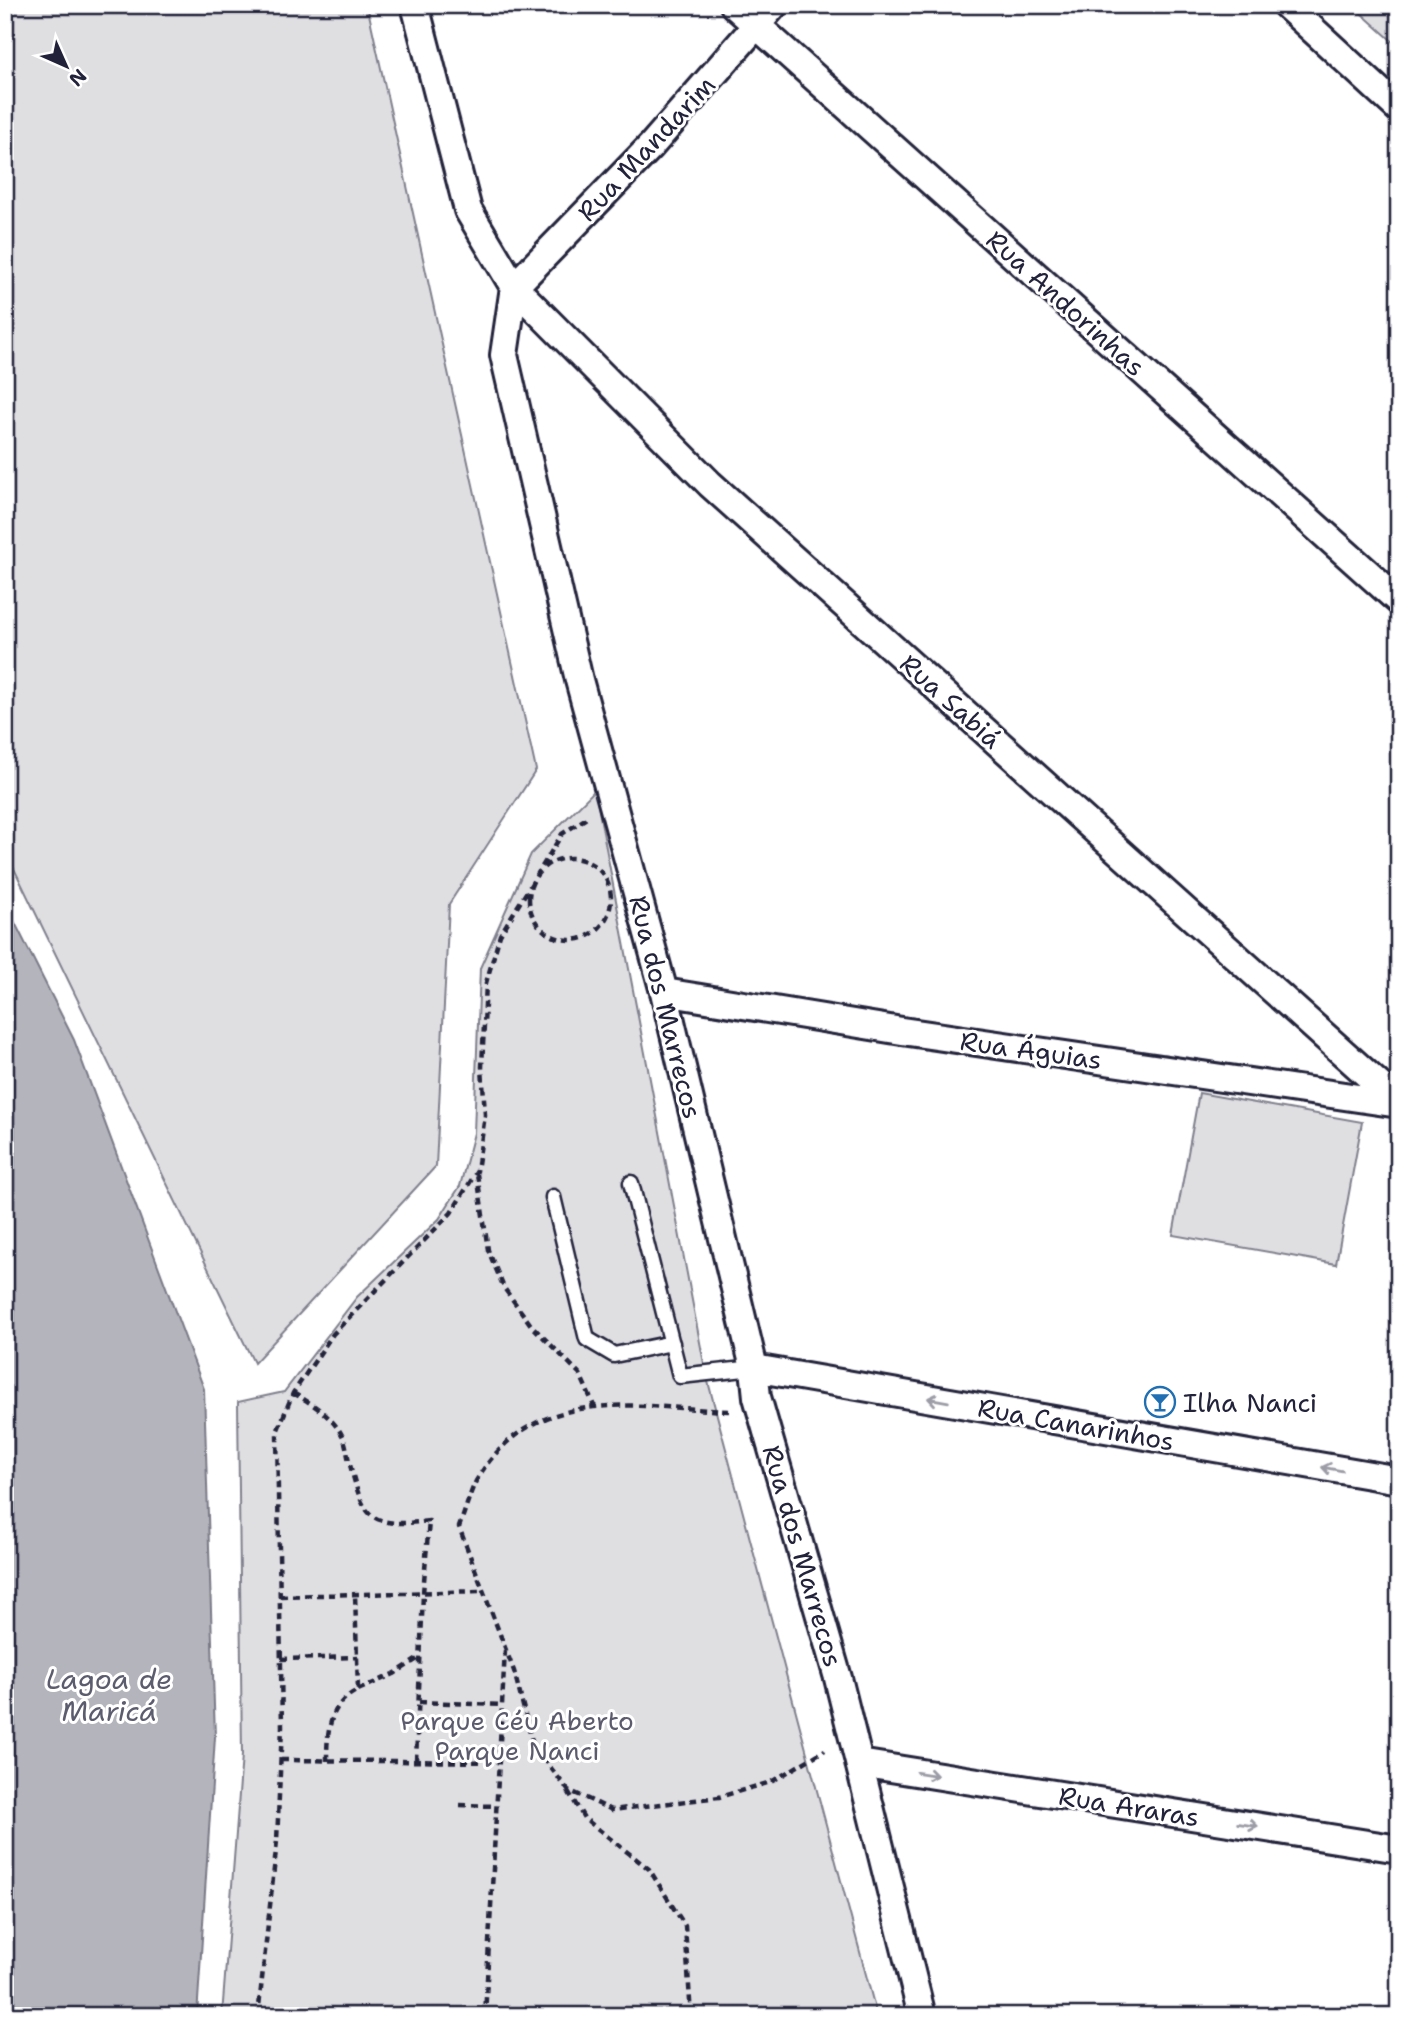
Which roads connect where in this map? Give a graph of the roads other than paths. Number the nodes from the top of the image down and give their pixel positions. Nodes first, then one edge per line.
1 (415, 5) edge
2 (734, 5) edge
3 (774, 5) edge
4 (1286, 5) edge
5 (756, 25) junction
6 (1399, 109) edge
7 (514, 287) junction
8 (1399, 601) edge
9 (664, 992) junction
10 (1399, 1103) edge
11 (631, 1183) dead end
12 (553, 1197) dead end
13 (671, 1343) junction
14 (754, 1368) junction
15 (1399, 1480) edge
16 (859, 1763) junction
17 (1399, 1849) edge
18 (922, 2016) edge

1 - 7 street
2 - 5 street, Rua Andorinhas
3 - 5 street, Rua Mandarim
4 - 6 street
5 - 7 street, Rua Mandarim
5 - 8 street, Rua Andorinhas
7 - 9 street, Rua dos Marrecos
7 - 10 street, Rua Sabiá
9 - 10 street, Rua Águias
9 - 14 street, Rua dos Marrecos
11 - 13 lane
12 - 13 lane
13 - 14 lane
15 -> 14 street, Rua Canarinhos
14 - 16 street, Rua dos Marrecos
16 -> 17 street, Rua Araras
16 - 18 street, Rua dos Marrecos

